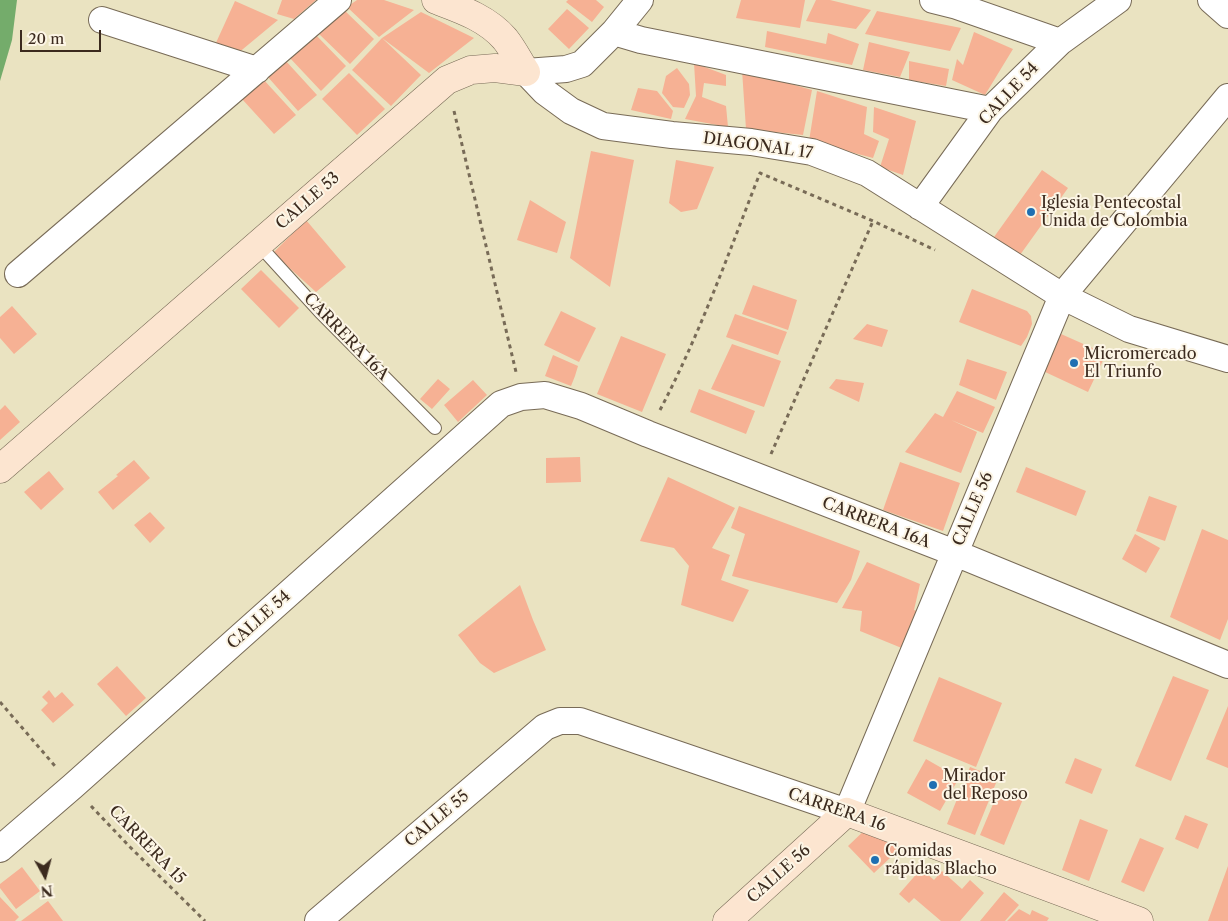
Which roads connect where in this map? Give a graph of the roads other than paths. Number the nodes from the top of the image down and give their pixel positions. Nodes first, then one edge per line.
1 (338, 0) edge
2 (436, 0) edge
3 (640, 0) edge
4 (932, 0) edge
5 (1118, 0) edge
6 (1211, 0) edge
7 (1228, 15) edge
8 (102, 20) dead end
9 (614, 32) junction
10 (1060, 42) junction
11 (258, 70) junction
12 (526, 72) junction
13 (1228, 97) edge
14 (990, 110) junction
15 (920, 207) junction
16 (259, 245) junction
17 (18, 274) dead end
18 (1062, 296) junction
19 (1228, 359) edge
20 (522, 397) joint
21 (435, 428) dead end
22 (0, 469) edge
23 (955, 554) junction
24 (1228, 664) edge
25 (560, 721) joint
26 (847, 812) junction
27 (0, 849) edge
28 (1136, 920) edge
29 (318, 921) edge
30 (727, 921) edge

1 - 11 street
2 - 12 street, DIAGONAL 17
3 - 9 street, CALLE 53
4 - 10 street
5 - 10 street, CALLE 54
6 - 7 street
8 - 11 street
9 - 12 street, CALLE 53
9 - 14 street
10 - 14 street, CALLE 54
11 - 17 street
12 - 15 street, DIAGONAL 17
12 - 16 street, CALLE 53
13 - 18 street, CALLE 56
14 - 15 street, CALLE 54
15 - 18 street, DIAGONAL 17
16 - 21 lane, CARRERA 16A
16 - 22 street, CALLE 53
18 - 19 street, DIAGONAL 17
18 - 23 street, CALLE 56
20 - 23 street, CARRERA 16A
20 - 27 street, CALLE 54
23 - 24 street, CARRERA 16A
23 - 26 street, CALLE 56
25 - 26 street, CARRERA 16
25 - 29 street, CALLE 55
26 - 28 street, CARRERA 16
26 - 30 street, CALLE 56

